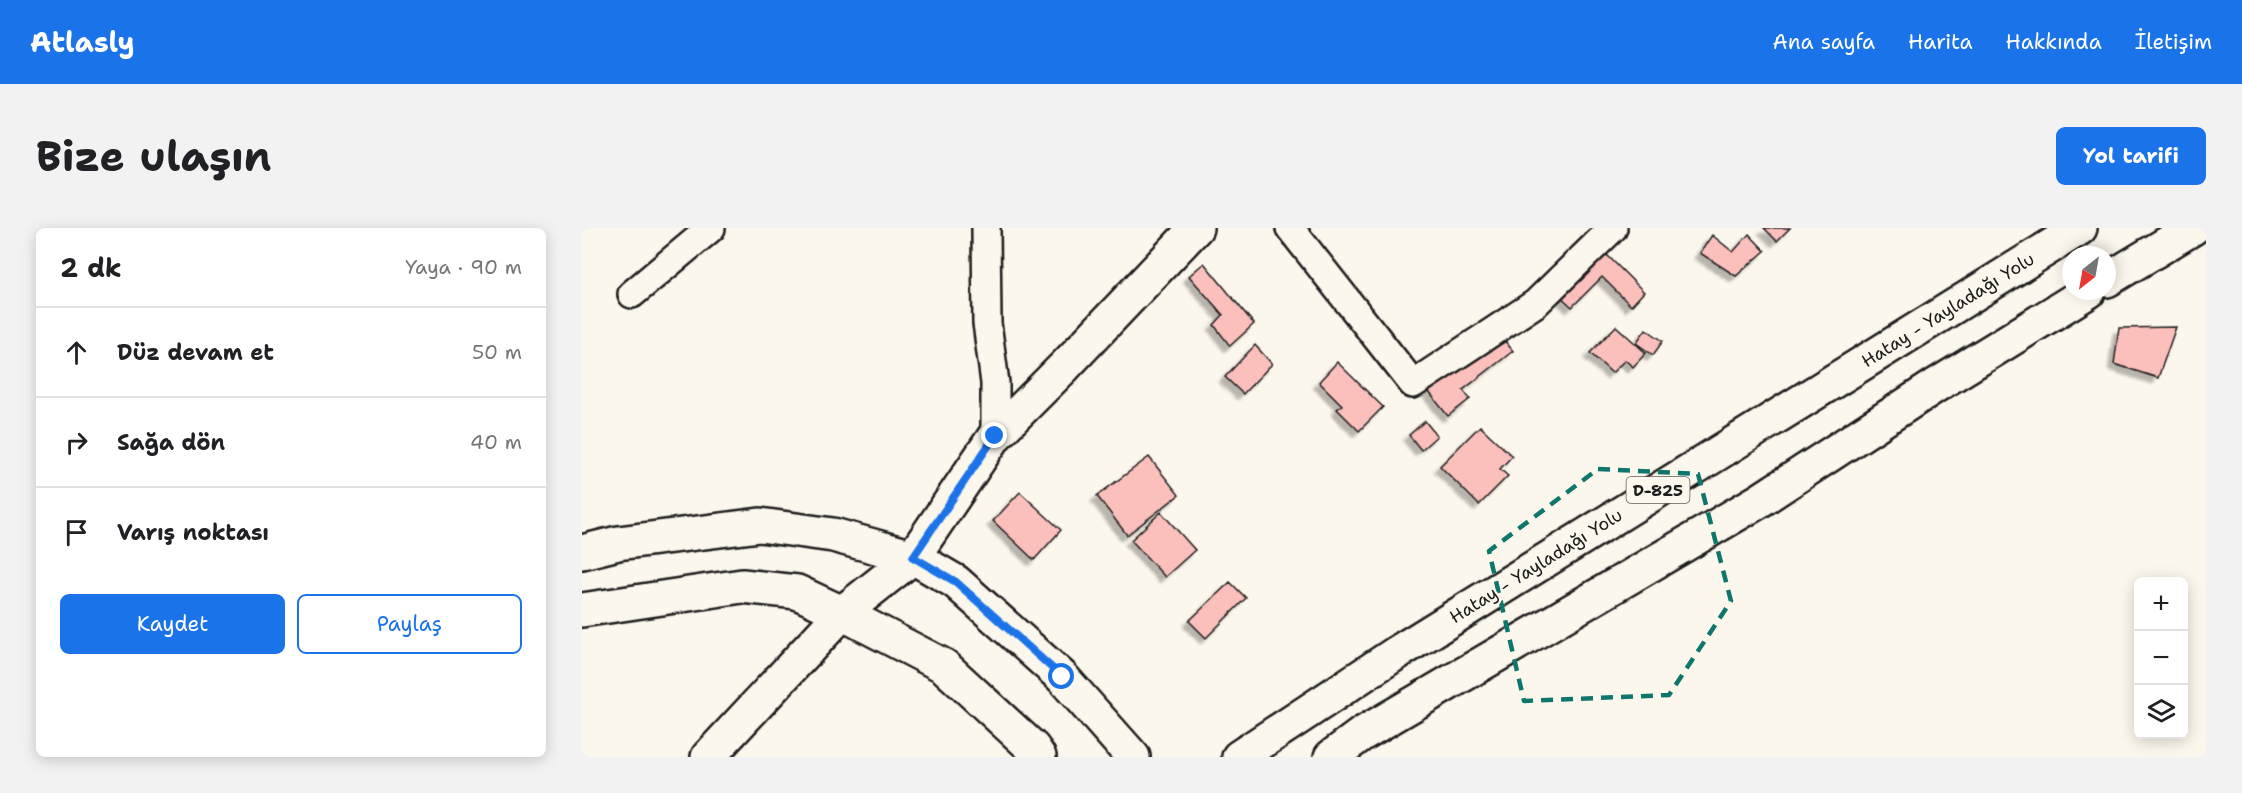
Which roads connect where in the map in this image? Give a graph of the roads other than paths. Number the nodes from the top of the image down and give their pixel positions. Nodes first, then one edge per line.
1 (711, 228) edge
2 (986, 228) edge
3 (1196, 228) edge
4 (1290, 228) edge
5 (1613, 228) edge
6 (2080, 228) edge
7 (2193, 228) edge
8 (2116, 275) edge
9 (632, 294) dead end
10 (2074, 300) edge
11 (995, 436) junction
12 (582, 552) edge
13 (913, 557) junction
14 (582, 610) edge
15 (842, 613) junction
16 (708, 757) edge
17 (1039, 757) edge
18 (1132, 757) edge
19 (1239, 757) edge
20 (1331, 757) edge

1 - 9 street
2 - 11 street
3 - 11 main road
4 - 5 street
6 - 19 main road, Hatay - Yayladağı Yolu / D-825
7 - 8 main road
10 - 20 main road
11 - 13 main road
12 - 13 main road
13 - 15 main road
13 - 18 main road
14 - 15 main road
15 - 16 main road
15 - 17 main road

